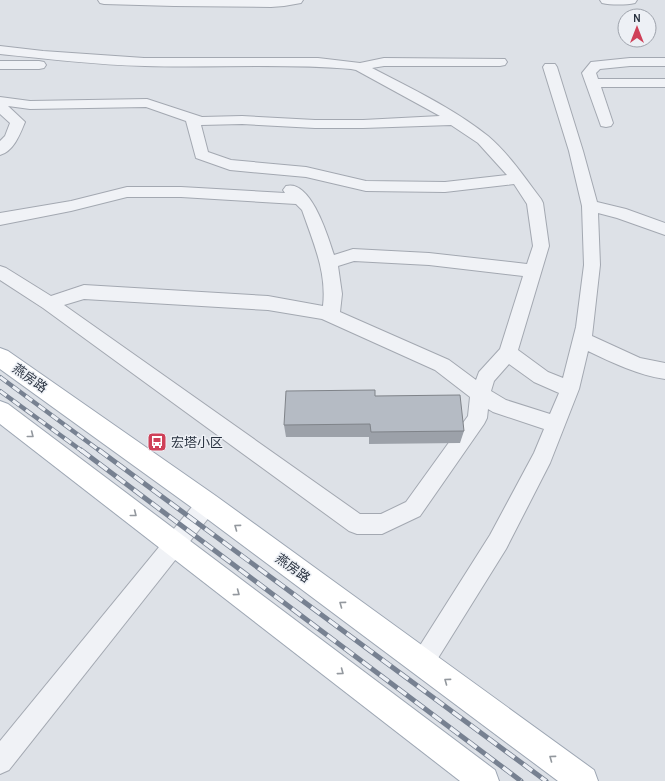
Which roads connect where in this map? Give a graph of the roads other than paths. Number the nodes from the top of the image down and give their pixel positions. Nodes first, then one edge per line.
1 (104, 0) edge
2 (297, 0) edge
3 (606, 0) edge
4 (631, 0) edge
5 (262, 1) edge
6 (0, 50) edge
7 (500, 62) dead end
8 (665, 62) edge
9 (0, 65) edge
10 (550, 67) dead end
11 (364, 69) junction
12 (592, 83) junction
13 (665, 83) edge
14 (0, 101) edge
15 (0, 107) edge
16 (192, 118) junction
17 (454, 120) junction
18 (606, 123) dead end
19 (0, 150) edge
20 (286, 170) junction
21 (517, 179) junction
22 (300, 199) junction
23 (590, 206) junction
24 (0, 220) edge
25 (665, 230) edge
26 (328, 263) junction
27 (533, 271) junction
28 (0, 272) edge
29 (49, 303) junction
30 (331, 316) junction
31 (582, 339) junction
32 (508, 353) junction
33 (0, 357) edge
34 (665, 371) edge
35 (570, 389) junction
36 (480, 394) junction
37 (0, 411) edge
38 (556, 424) junction
39 (207, 504) junction
40 (174, 545) junction
41 (422, 664) junction
42 (0, 761) edge
43 (484, 781) edge
44 (583, 781) edge

1 - 5 street
2 - 5 street
3 - 4 street
6 - 11 street
7 - 11 street
8 - 12 street
9 - 11 street
10 - 23 street
11 - 17 street
12 - 13 street
12 - 18 street
14 - 16 street
15 - 19 street
16 - 17 street
16 - 20 street
17 - 21 street
20 - 21 street
20 - 22 street
21 - 27 street
22 - 24 street
22 - 26 street
23 - 25 street
23 - 31 street
26 - 27 street
26 - 30 street
27 - 32 street
28 - 29 street
29 - 30 street
29 - 36 street
30 - 36 street
31 - 34 street
31 - 35 street
32 - 35 street
32 - 36 street
33 - 39 main road, 燕房路
35 - 38 street
36 - 38 street
37 -> 40 main road
38 - 41 street
39 - 40 street
41 -> 39 main road, 燕房路
40 - 42 street
40 -> 43 main road
44 -> 41 main road, 燕房路

